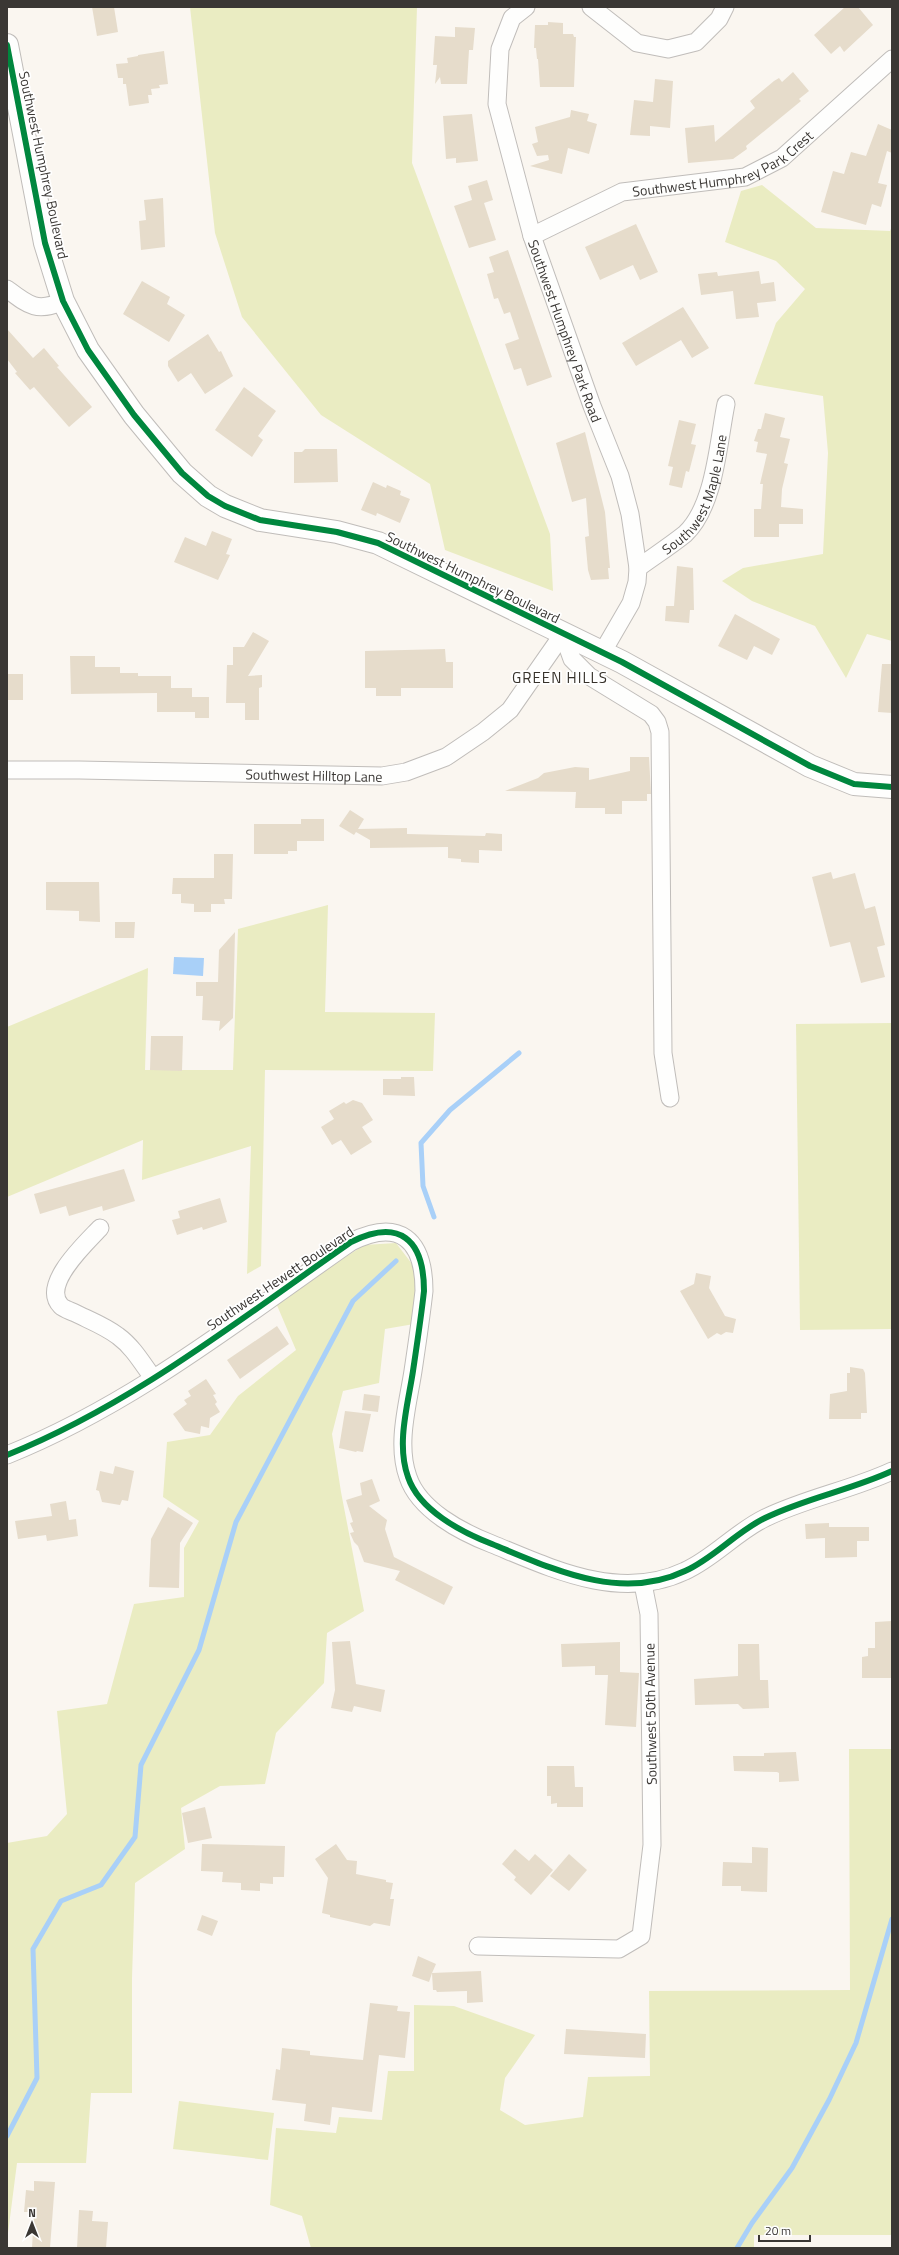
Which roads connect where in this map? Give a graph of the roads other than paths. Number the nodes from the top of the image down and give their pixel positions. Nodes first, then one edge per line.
1 (526, 7) edge
2 (591, 7) edge
3 (725, 7) edge
4 (7, 45) edge
5 (892, 59) edge
6 (532, 236) junction
7 (7, 289) edge
8 (63, 301) junction
9 (726, 404) dead end
10 (638, 568) junction
11 (563, 634) junction
12 (602, 653) junction
13 (7, 770) edge
14 (892, 787) edge
15 (670, 1098) dead end
16 (100, 1228) dead end
17 (153, 1378) junction
18 (7, 1455) edge
19 (892, 1471) edge
20 (643, 1584) junction
21 (478, 1946) dead end

1 - 6 street, Southwest Humphrey Park Road
2 - 3 street
4 - 8 main road, Southwest Humphrey Boulevard
5 - 6 street, Southwest Humphrey Park Crest
6 - 10 street, Southwest Humphrey Park Road
7 - 8 street
8 - 11 main road, Southwest Humphrey Boulevard
9 - 10 street, Southwest Maple Lane
10 - 12 street, Southwest Humphrey Park Road
11 - 12 main road, Southwest Humphrey Boulevard
11 - 13 street, Southwest Hilltop Lane
11 - 15 street
12 - 14 main road, Southwest Humphrey Boulevard
16 - 17 street
17 - 18 street, Southwest Hewett Boulevard
17 - 20 street, Southwest Hewett Boulevard
19 - 20 street, Southwest Hewett Boulevard
20 - 21 street, Southwest 50th Avenue

